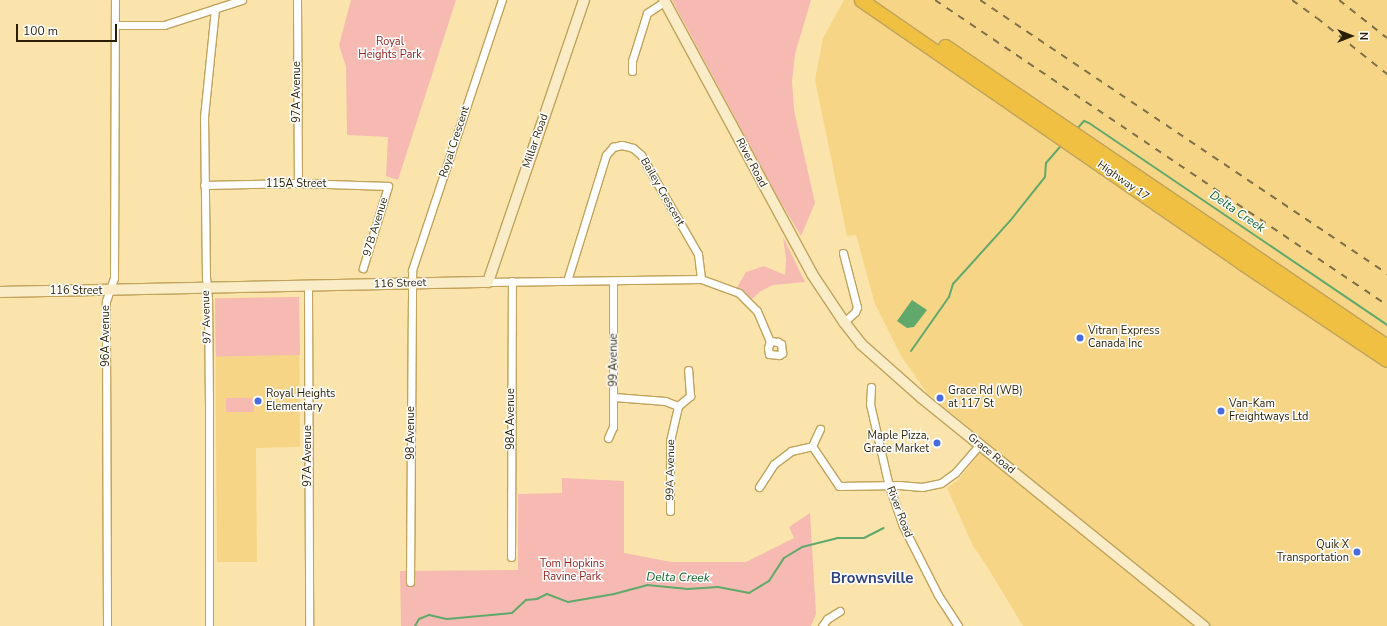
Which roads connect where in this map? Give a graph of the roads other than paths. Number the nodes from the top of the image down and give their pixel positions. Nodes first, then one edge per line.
1 (115, 0) edge
2 (242, 0) edge
3 (296, 0) edge
4 (502, 0) edge
5 (584, 0) edge
6 (861, 0) edge
7 (877, 0) edge
8 (664, 1) edge
9 (215, 9) junction
10 (115, 25) junction
11 (632, 71) dead end
12 (298, 183) junction
13 (204, 185) junction
14 (388, 186) joint
15 (843, 253) dead end
16 (363, 268) dead end
17 (701, 278) junction
18 (613, 280) junction
19 (512, 281) junction
20 (567, 281) junction
21 (488, 282) junction
22 (411, 284) junction
23 (308, 287) junction
24 (207, 288) junction
25 (110, 291) junction
26 (0, 292) edge
27 (844, 322) junction
28 (770, 341) dead end
29 (1387, 346) edge
30 (1387, 361) edge
31 (688, 370) dead end
32 (871, 387) dead end
33 (614, 397) junction
34 (678, 406) junction
35 (820, 429) dead end
36 (608, 438) dead end
37 (979, 445) junction
38 (812, 446) junction
39 (888, 486) junction
40 (759, 487) dead end
41 (670, 511) dead end
42 (511, 557) dead end
43 (410, 582) dead end
44 (840, 611) dead end
45 (107, 626) edge
46 (209, 626) edge
47 (309, 626) edge
48 (822, 626) edge
49 (958, 626) edge
50 (1204, 626) edge

1 - 10 street, 96A Avenue
2 - 9 street
3 - 12 street, 97A Avenue
4 - 22 street, Royal Crescent
5 - 21 street, Millar Road
6 - 30 highway, Highway 17
7 - 29 highway, Highway 17
8 - 11 street
8 - 27 street, River Road
9 - 10 street
9 - 13 street, 97 Avenue
10 - 25 street, 96A Avenue
12 - 13 street, 115A Street
12 - 14 street, 115A Street
13 - 24 street, 97 Avenue
14 - 16 street, 97B Avenue
15 - 27 street
17 - 18 street, 116 Street
17 - 20 street, Bailey Crescent
17 - 28 street, 116 Street
18 - 20 street, 116 Street
18 - 33 street, 99 Avenue
19 - 20 street, 116 Street
19 - 21 street, 116 Street
19 - 42 street, 98A Avenue
21 - 22 street, 116 Street
22 - 23 street, 116 Street
22 - 43 street, 98 Avenue
23 - 24 street, 116 Street
23 - 47 street, 97A Avenue
24 - 25 street, 116 Street
24 - 46 street, 97 Avenue
25 - 26 street, 116 Street
25 - 45 street, 96A Avenue
27 - 37 street, Grace Road
31 - 34 street
32 - 39 street, River Road
33 - 34 street
33 - 36 street, 99 Avenue
34 - 41 street, 99A Avenue
35 - 38 street
37 - 39 street
37 - 50 street, Grace Road
38 - 39 street
38 - 40 street
39 - 49 street, River Road
44 - 48 street

